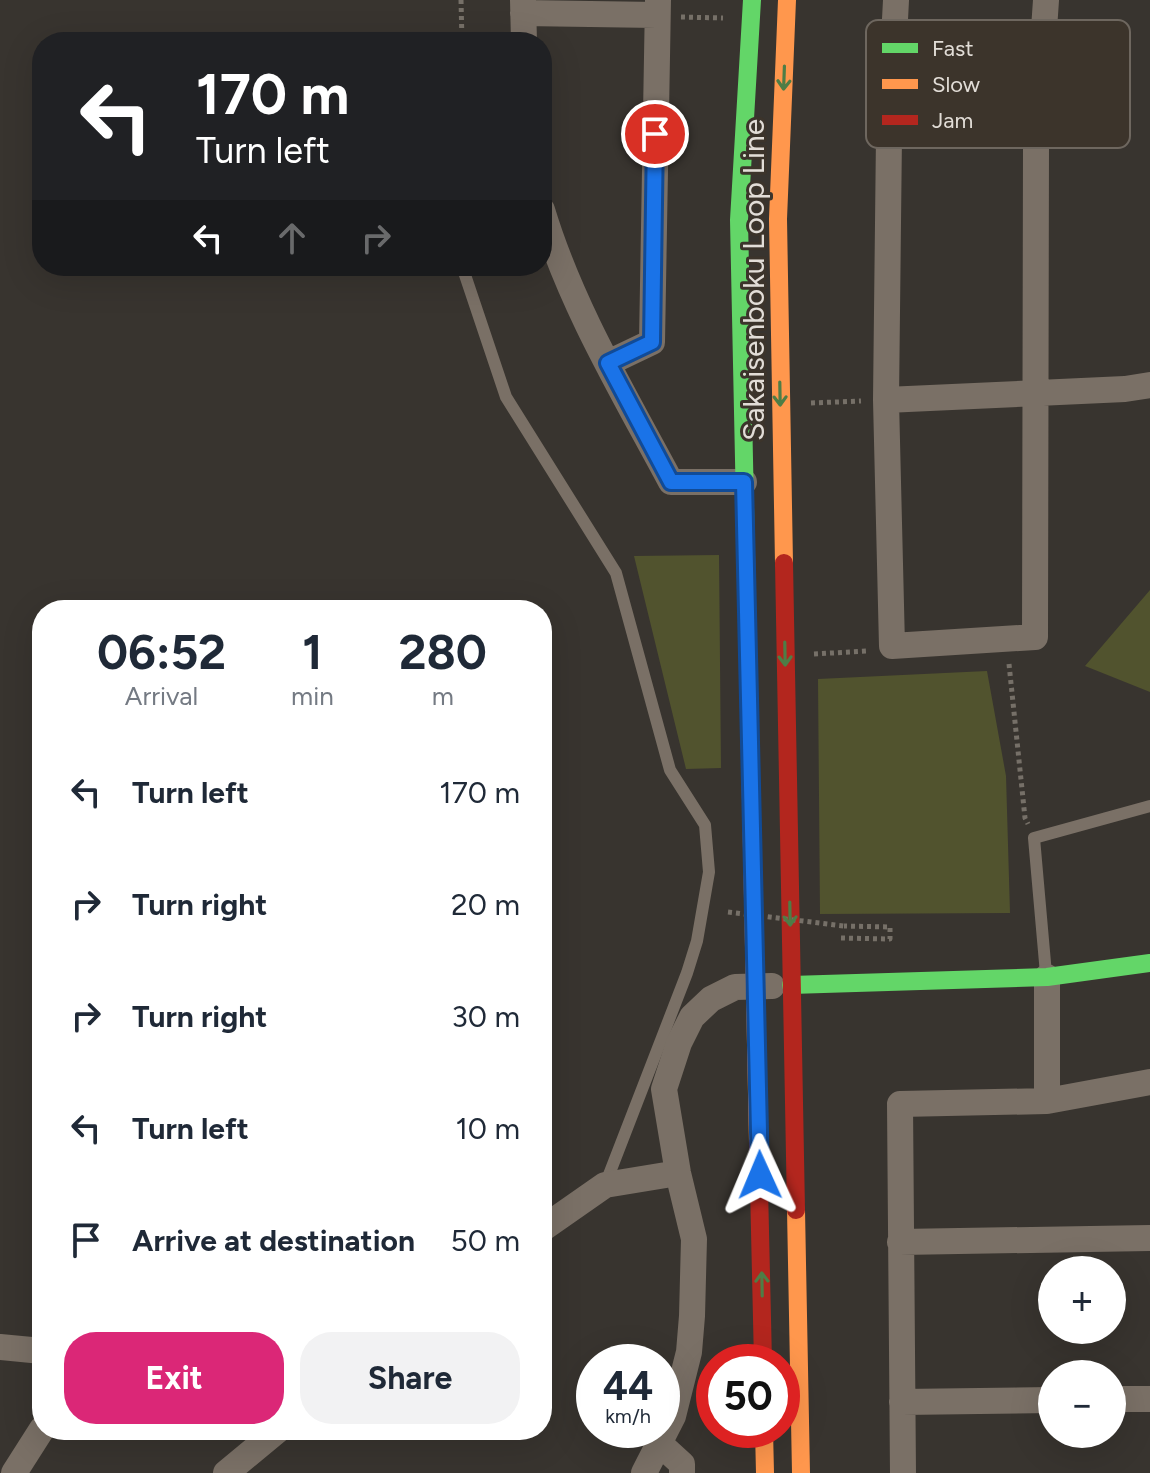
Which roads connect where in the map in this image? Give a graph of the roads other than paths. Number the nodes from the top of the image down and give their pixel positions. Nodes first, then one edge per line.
1 (752, 0) edge
2 (787, 0) edge
3 (896, 0) edge
4 (1046, 0) edge
5 (523, 7) edge
6 (657, 8) edge
7 (895, 20) edge
8 (1045, 20) edge
9 (524, 32) edge
10 (889, 148) edge
11 (1036, 148) edge
12 (552, 243) edge
13 (465, 276) edge
14 (608, 363) junction
15 (1150, 385) edge
16 (1035, 394) junction
17 (886, 400) junction
18 (744, 482) junction
19 (1150, 806) edge
20 (1150, 963) edge
21 (1047, 977) junction
22 (791, 985) junction
23 (756, 986) junction
24 (1150, 1082) edge
25 (1047, 1101) junction
26 (678, 1173) junction
27 (605, 1185) junction
28 (552, 1222) edge
29 (1150, 1238) edge
30 (900, 1242) junction
31 (763, 1344) edge
32 (0, 1347) edge
33 (32, 1350) edge
34 (680, 1392) edge
35 (1126, 1399) edge
36 (1150, 1399) edge
37 (1038, 1400) edge
38 (902, 1402) junction
39 (35, 1440) edge
40 (266, 1440) edge
41 (656, 1448) edge
42 (664, 1448) edge
43 (764, 1448) edge
44 (14, 1473) edge
45 (226, 1473) edge
46 (644, 1473) edge
47 (682, 1473) edge
48 (765, 1473) edge
49 (801, 1473) edge
50 (903, 1473) edge

1 - 18 main road, Sakaisenboku Loop Line
2 -> 22 main road, Sakaisenboku Loop Line
3 - 7 street
4 - 8 street
5 - 6 street
5 - 9 street
6 - 14 street
10 - 17 street
11 - 16 street
12 - 14 street
13 - 27 lane
14 - 18 street
15 - 16 street
16 - 17 street
16 - 17 street
18 - 23 main road, Sakaisenboku Loop Line
19 - 21 lane
20 - 21 main road
21 - 22 main road
21 - 25 street
22 - 23 street
22 - 49 main road, Sakaisenboku Loop Line
23 - 26 street
31 -> 23 main road, Sakaisenboku Loop Line
24 - 25 street
25 - 30 street
26 - 27 street
26 - 34 street
27 - 28 street
29 - 30 street
30 - 38 street
32 - 33 street
35 - 36 street
37 - 38 street
38 - 50 street
39 - 44 street
40 - 45 street
41 - 46 street
42 - 47 street
43 - 48 main road

